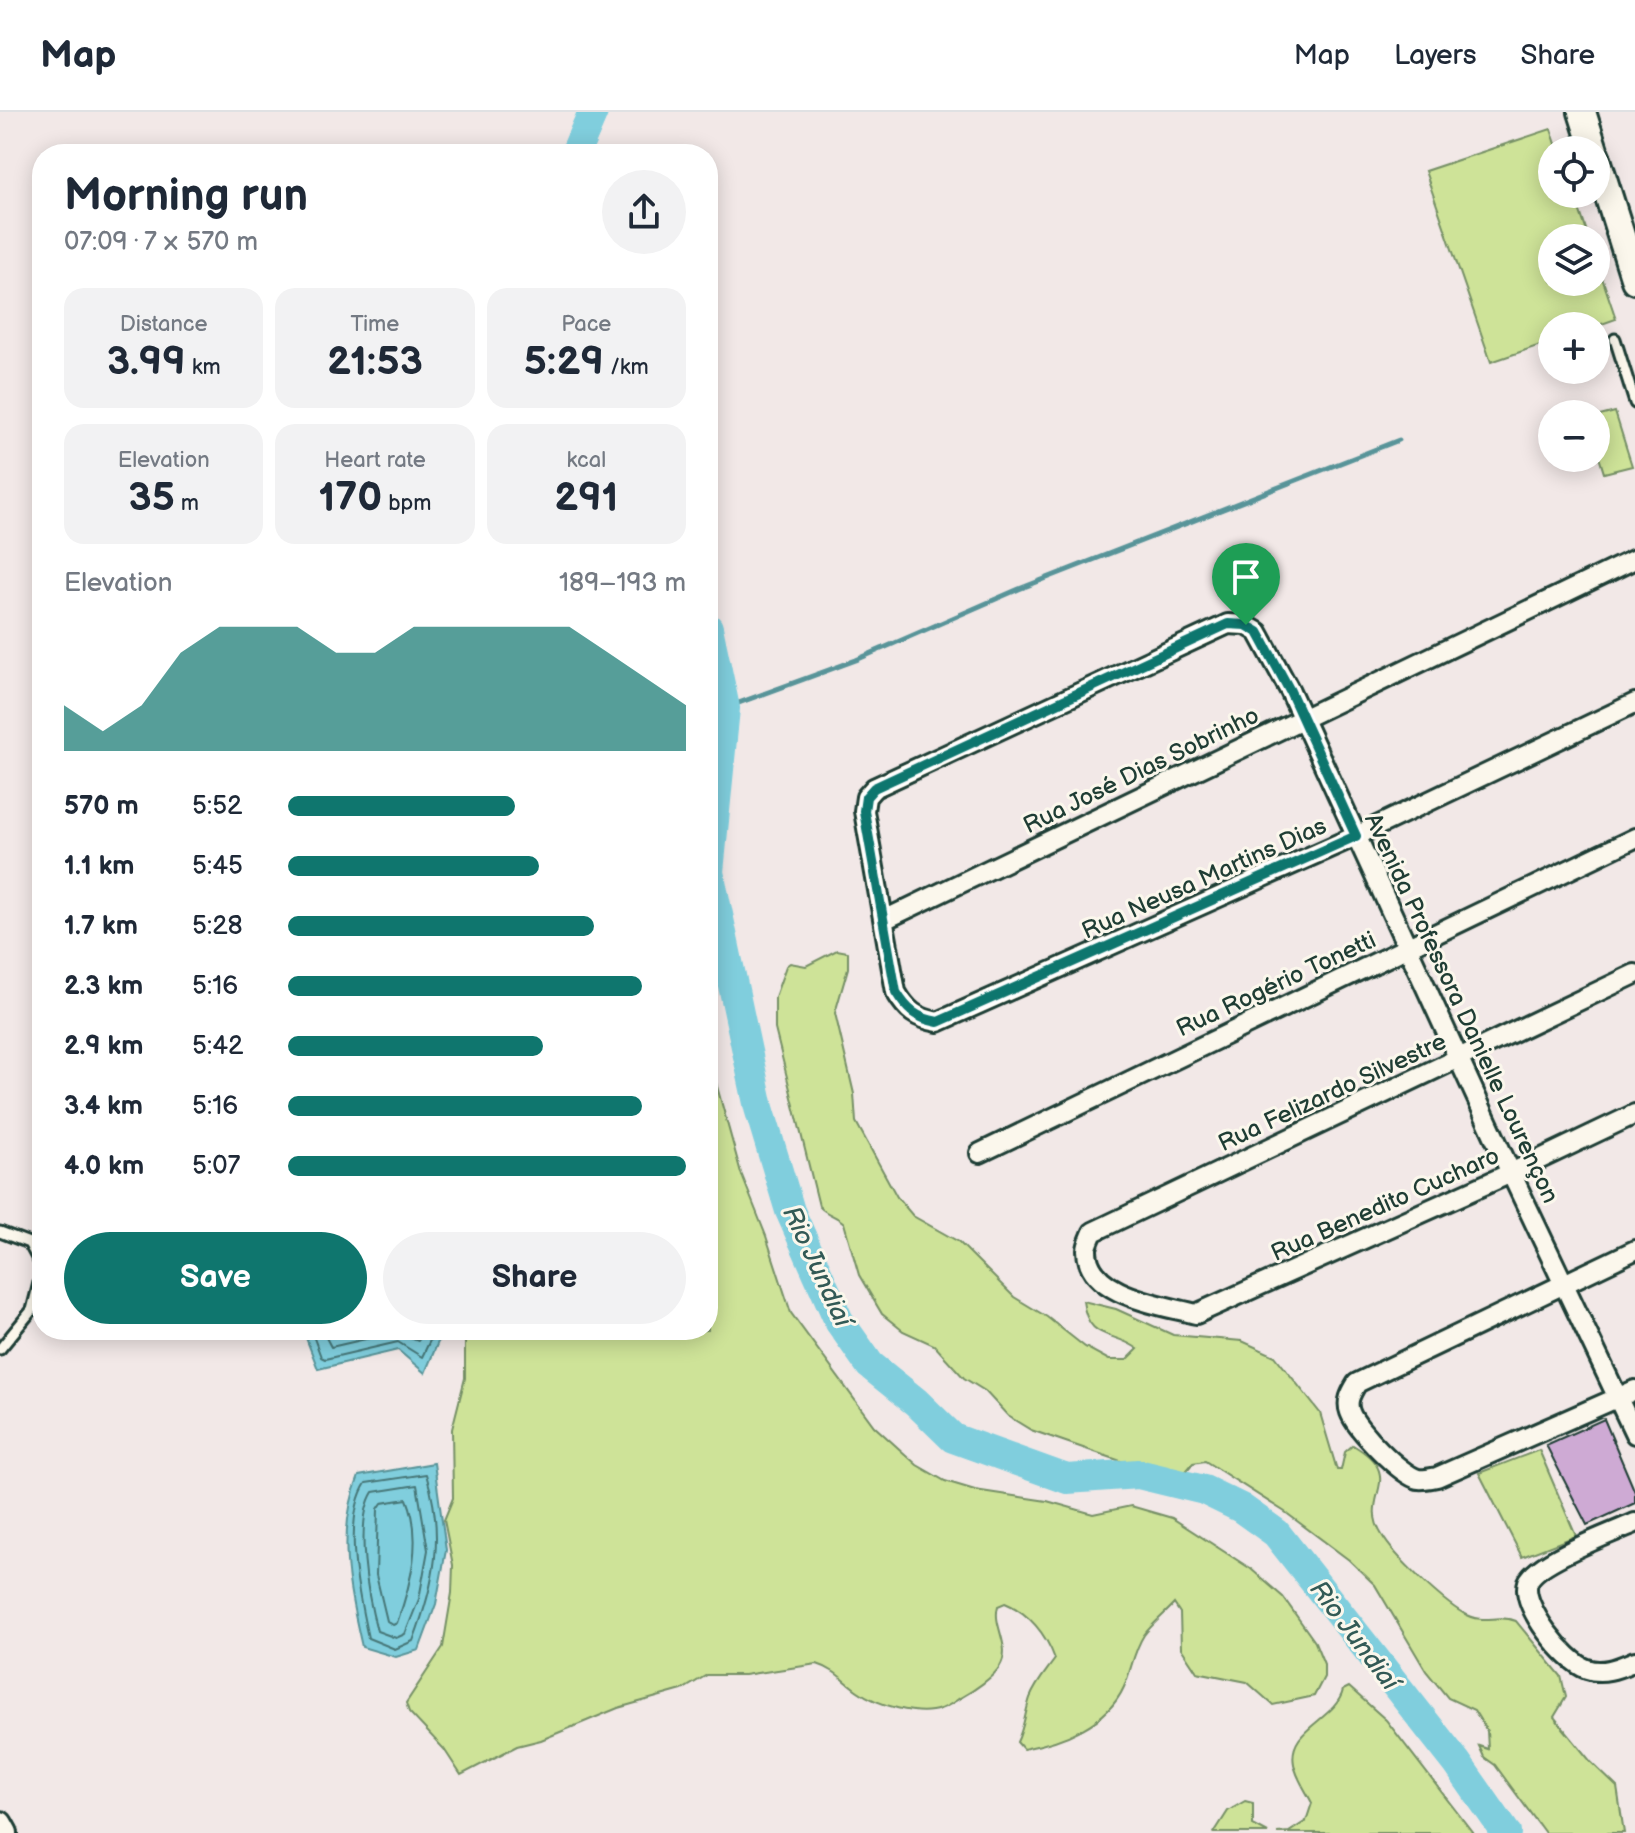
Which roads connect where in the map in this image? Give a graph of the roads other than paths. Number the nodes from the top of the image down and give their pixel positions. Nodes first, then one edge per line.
1 (1582, 112) edge
2 (1590, 136) edge
3 (1610, 201) edge
4 (1635, 280) edge
5 (1615, 339) dead end
6 (1635, 403) edge
7 (1635, 559) edge
8 (1635, 703) edge
9 (1302, 720) junction
10 (1356, 836) junction
11 (1635, 838) edge
12 (884, 920) junction
13 (1408, 948) junction
14 (1635, 974) edge
15 (1459, 1058) junction
16 (1635, 1114) edge
17 (980, 1153) dead end
18 (1511, 1173) junction
19 (0, 1232) edge
20 (32, 1249) edge
21 (1635, 1250) edge
22 (1565, 1284) junction
23 (32, 1310) edge
24 (1196, 1314) joint
25 (0, 1349) edge
26 (1627, 1394) edge
27 (1635, 1434) edge
28 (1635, 1523) edge
29 (1635, 1661) edge
30 (0, 1824) edge
31 (5, 1833) edge

1 - 2 main road
3 - 4 main road
5 - 6 lane
7 - 9 street, Rua José Dias Sobrinho
8 - 10 street, Rua Neusa Martins Dias
9 - 10 street, Avenida Professora Danielle Lourençon
9 - 12 street, Rua José Dias Sobrinho
9 - 12 street, Avenida Professora Danielle Lourençon
10 - 12 street, Rua Neusa Martins Dias
10 - 13 street, Avenida Professora Danielle Lourençon
11 - 13 street, Rua Rogério Tonetti
13 - 15 street, Avenida Professora Danielle Lourençon
13 - 17 street, Rua Rogério Tonetti
14 - 15 street, Rua Felizardo Silvestre
15 - 18 street, Avenida Professora Danielle Lourençon
15 - 24 street, Rua Felizardo Silvestre
16 - 18 street, Rua Benedito Cucharo
18 - 22 street, Avenida Professora Danielle Lourençon
18 - 24 street, Rua Benedito Cucharo
19 - 20 lane
21 - 22 street
22 - 26 street, Avenida Professora Danielle Lourençon
22 - 26 street
23 - 25 lane
26 - 27 street, Avenida Professora Danielle Lourençon
28 - 29 street
30 - 31 street

